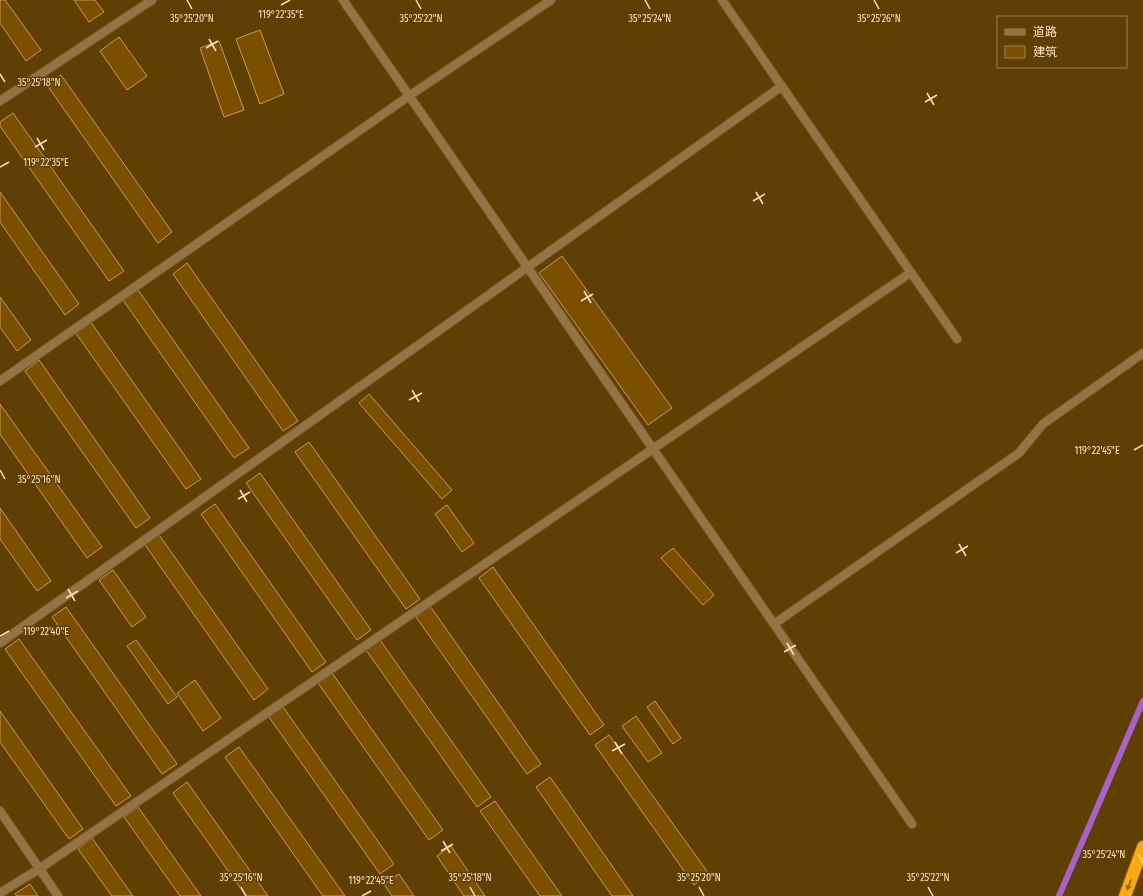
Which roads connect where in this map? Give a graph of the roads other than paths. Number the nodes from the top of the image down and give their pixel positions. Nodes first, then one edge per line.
1 (152, 0) edge
2 (343, 0) edge
3 (551, 0) edge
4 (722, 0) edge
5 (782, 86) junction
6 (409, 96) junction
7 (0, 101) edge
8 (527, 268) junction
9 (910, 272) junction
10 (957, 339) dead end
11 (1143, 353) edge
12 (0, 381) edge
13 (653, 449) junction
14 (774, 624) junction
15 (0, 643) edge
16 (0, 811) edge
17 (912, 824) dead end
18 (1143, 848) edge
19 (39, 869) junction
20 (0, 893) edge
21 (58, 896) edge
22 (1125, 896) edge

1 - 7 street
2 - 6 street
3 - 6 street
4 - 5 street
5 - 8 street
5 - 9 street
6 - 8 street
6 - 12 street
8 - 13 street
8 - 15 street
9 - 10 street
9 - 13 street
11 - 14 street
13 - 14 street
13 - 19 street
14 - 17 street
16 - 19 street
18 -> 22 highway
19 - 20 street
19 - 21 street

